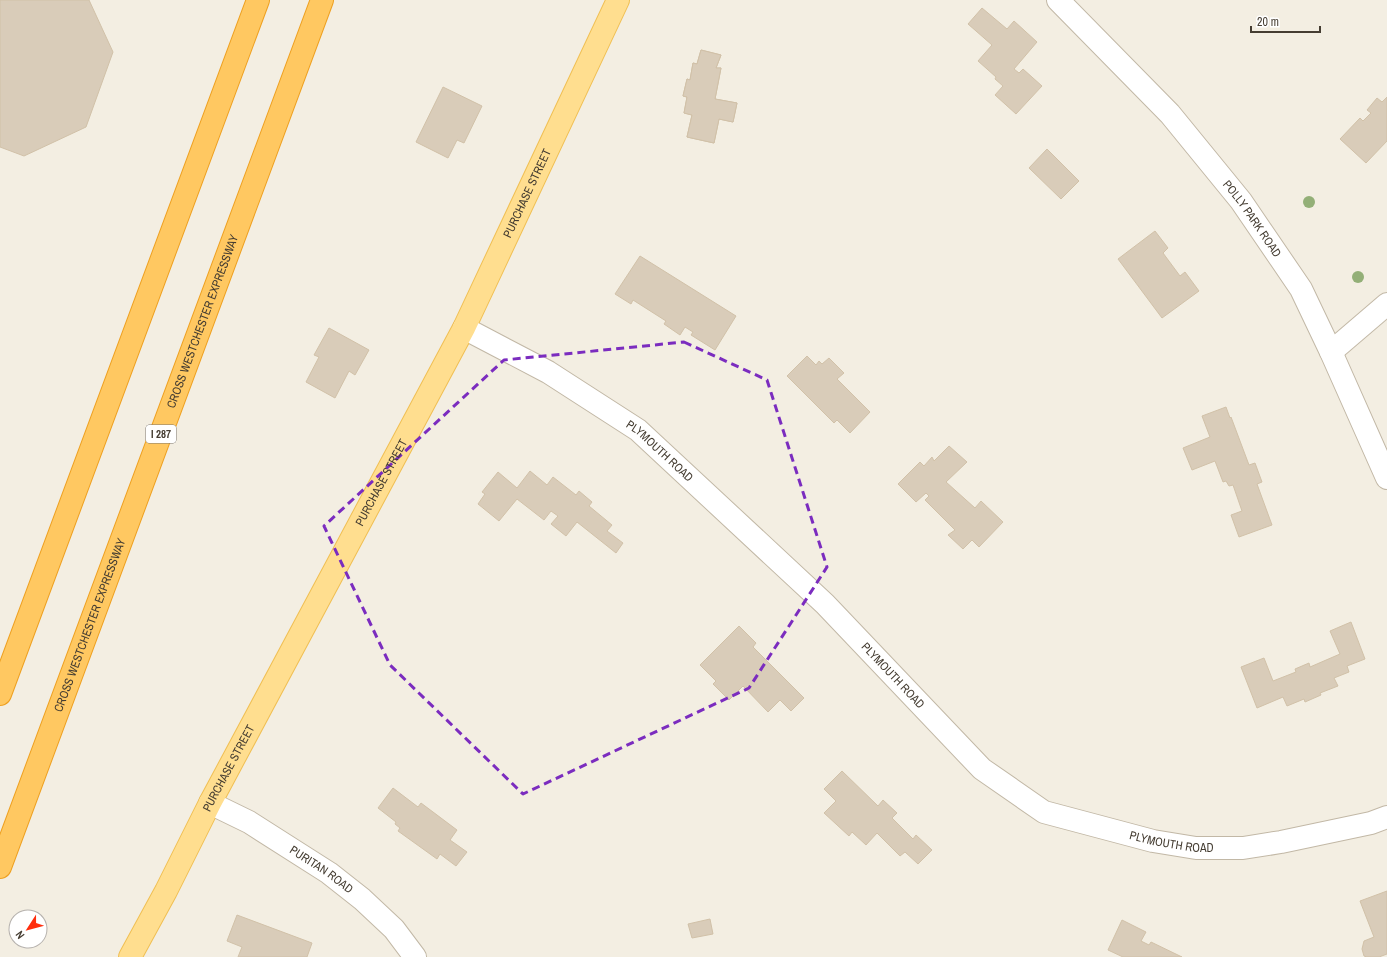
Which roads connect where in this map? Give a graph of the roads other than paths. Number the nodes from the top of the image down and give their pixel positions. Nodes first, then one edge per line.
1 (258, 0) edge
2 (322, 0) edge
3 (618, 0) edge
4 (1058, 0) edge
5 (1387, 304) edge
6 (464, 328) junction
7 (1331, 352) junction
8 (1387, 478) edge
9 (0, 694) edge
10 (210, 804) junction
11 (1387, 817) edge
12 (0, 867) edge
13 (130, 957) edge
14 (416, 957) edge

1 - 9 highway
2 - 12 highway, CROSS WESTCHESTER EXPRESSWAY / I 287
3 - 6 main road, PURCHASE STREET
4 - 7 street, POLLY PARK ROAD
5 - 7 street
6 - 10 main road, PURCHASE STREET
6 - 11 street, PLYMOUTH ROAD
7 - 8 street, POLLY PARK ROAD
10 - 13 main road, PURCHASE STREET
10 - 14 street, PURITAN ROAD

